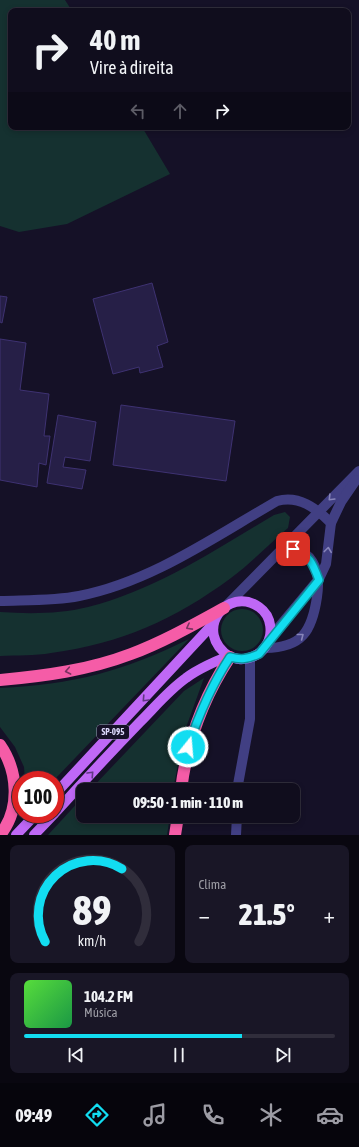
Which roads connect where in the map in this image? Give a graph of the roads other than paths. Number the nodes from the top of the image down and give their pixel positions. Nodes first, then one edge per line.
1 (359, 471) edge
2 (359, 476) edge
3 (319, 511) junction
4 (331, 523) junction
5 (284, 546) junction
6 (319, 580) junction
7 (0, 601) edge
8 (224, 608) junction
9 (213, 624) junction
10 (267, 643) junction
11 (230, 657) junction
12 (250, 658) junction
13 (0, 680) edge
14 (0, 745) edge
15 (182, 783) edge
16 (238, 783) edge
17 (64, 784) edge
18 (64, 803) edge
19 (27, 823) edge
20 (45, 823) edge
21 (177, 823) edge
22 (236, 823) edge
23 (0, 835) edge
24 (16, 835) edge
25 (34, 835) edge
26 (175, 835) edge
27 (236, 835) edge

1 -> 3 street
2 - 4 street
3 - 4 street
3 - 5 street
3 - 7 street
6 -> 4 street
5 - 6 street
5 - 8 street
6 - 10 street
10 -> 6 street
8 - 9 main road
8 - 10 main road
8 -> 13 highway
9 - 11 main road
9 -> 17 main road, SP-095
10 - 12 main road
11 - 12 main road
11 - 15 highway
18 -> 11 main road, SP-095
12 - 16 street
14 - 23 highway
19 - 24 main road
20 - 25 main road, SP-095
21 - 26 highway
22 - 27 street

